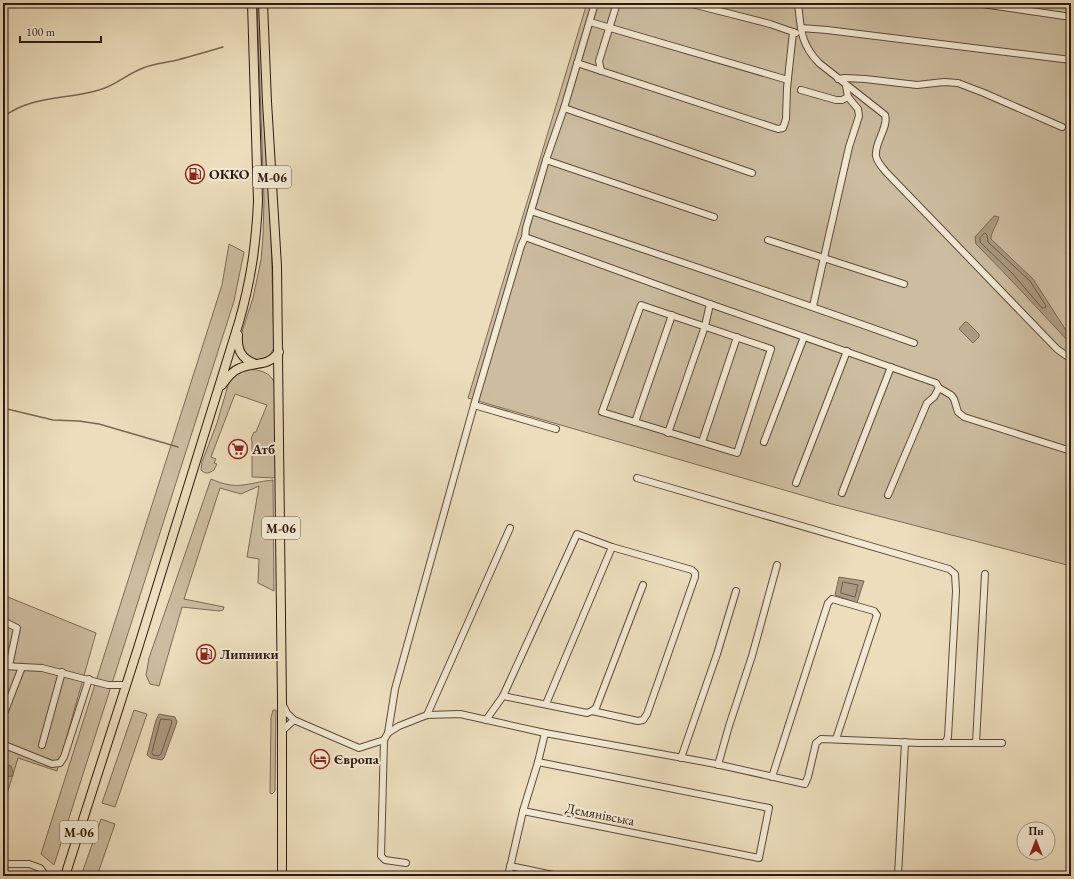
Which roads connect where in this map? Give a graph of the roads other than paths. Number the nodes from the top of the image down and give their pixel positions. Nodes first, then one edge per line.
1 (252, 3) edge
2 (263, 3) edge
3 (595, 3) edge
4 (617, 3) edge
5 (688, 3) edge
6 (798, 3) edge
7 (976, 3) edge
8 (1071, 17) edge
9 (590, 22) junction
10 (610, 28) junction
11 (801, 31) junction
12 (793, 32) junction
13 (1071, 60) edge
14 (577, 63) junction
15 (601, 71) junction
16 (838, 79) junction
17 (788, 80) junction
18 (846, 86) junction
19 (801, 90) dead end
20 (848, 96) junction
21 (564, 108) junction
22 (1062, 128) dead end
23 (546, 160) junction
24 (752, 173) dead end
25 (531, 211) junction
26 (714, 217) dead end
27 (525, 237) junction
28 (768, 240) dead end
29 (824, 259) junction
30 (904, 284) dead end
31 (710, 304) junction
32 (813, 306) junction
33 (672, 315) junction
34 (239, 322) junction
35 (705, 326) junction
36 (737, 337) junction
37 (804, 337) junction
38 (914, 343) dead end
39 (847, 351) junction
40 (279, 352) junction
41 (1071, 359) edge
42 (258, 364) junction
43 (891, 367) junction
44 (939, 388) junction
45 (218, 389) junction
46 (474, 405) junction
47 (635, 422) junction
48 (556, 429) dead end
49 (668, 432) junction
50 (702, 442) junction
51 (764, 442) dead end
52 (1071, 451) edge
53 (637, 478) dead end
54 (796, 483) dead end
55 (842, 493) dead end
56 (888, 495) dead end
57 (510, 528) dead end
58 (612, 547) junction
59 (778, 565) dead end
60 (985, 574) dead end
61 (644, 585) dead end
62 (736, 591) dead end
63 (3, 622) edge
64 (6, 666) edge
65 (22, 667) junction
66 (62, 672) junction
67 (89, 679) junction
68 (126, 684) junction
69 (503, 696) junction
70 (282, 704) junction
71 (546, 704) junction
72 (592, 711) junction
73 (427, 715) junction
74 (3, 716) edge
75 (294, 720) junction
76 (486, 720) junction
77 (282, 731) junction
78 (388, 733) junction
79 (545, 734) junction
80 (836, 739) junction
81 (384, 740) junction
82 (906, 742) junction
83 (945, 743) junction
84 (976, 743) junction
85 (1002, 743) dead end
86 (42, 744) dead end
87 (3, 746) edge
88 (681, 758) junction
89 (538, 762) junction
90 (718, 765) junction
91 (772, 777) junction
92 (523, 811) junction
93 (406, 863) dead end
94 (3, 864) edge
95 (510, 866) junction
96 (46, 876) edge
97 (65, 876) edge
98 (282, 876) edge
99 (508, 876) edge
100 (558, 876) edge
101 (898, 876) edge

1 - 34 highway, М-06
2 - 40 highway, М-06
3 - 9 street
4 - 10 street
5 - 12 street
6 - 11 street
7 - 8 street
9 - 10 street
9 - 14 street
10 - 15 street
10 - 17 street
11 - 12 street
11 - 13 street
11 - 16 street
12 - 17 street
14 - 15 street
14 - 21 street
15 - 17 street
16 - 18 street
16 - 22 street
18 - 20 street
18 - 41 street
19 - 20 street
20 - 29 street
21 - 23 street
21 - 24 street
23 - 25 street
23 - 26 street
25 - 27 street
25 - 32 street
27 - 31 street
27 - 46 street
28 - 29 street
29 - 30 street
29 - 32 street
31 - 35 street
31 - 37 street
32 - 38 street
33 - 35 street
33 - 47 street
33 - 47 street
34 - 42 highway
34 - 45 highway, М-06
35 - 36 street
35 - 49 street
36 - 50 street
36 - 50 street
37 - 39 street
37 - 51 street
39 - 43 street
39 - 54 street
40 - 42 highway
40 - 70 highway, М-06
42 - 45 highway
43 - 44 street
43 - 55 street
44 - 52 street
44 - 56 street
45 - 68 highway, М-06
46 - 48 street
46 - 78 street
47 - 49 street
49 - 50 street
53 - 83 street
57 - 73 street
58 - 69 street
58 - 71 street
58 - 72 street
59 - 90 street
60 - 84 street
61 - 72 street
62 - 88 street
63 - 64 street
64 - 65 street
65 - 66 street
65 - 74 street
66 - 67 street
66 - 86 street
67 - 68 street
67 - 87 street
68 - 97 highway, М-06
69 - 71 street
69 - 76 street
70 - 75 street
70 - 77 highway, М-06
71 - 72 street
73 - 76 street
73 - 78 street
75 - 77 street
75 - 81 street
76 - 79 street
77 - 98 highway, М-06
78 - 81 street
79 - 88 street
79 - 89 street
80 - 82 street
80 - 91 street
80 - 91 street
81 - 93 street
82 - 83 street
82 - 101 street
83 - 84 street
84 - 85 street
88 - 90 street
89 - 92 street
89 - 92 street, Демянівська
90 - 91 street
92 - 95 street
94 - 96 street
95 - 99 street
95 - 100 street

